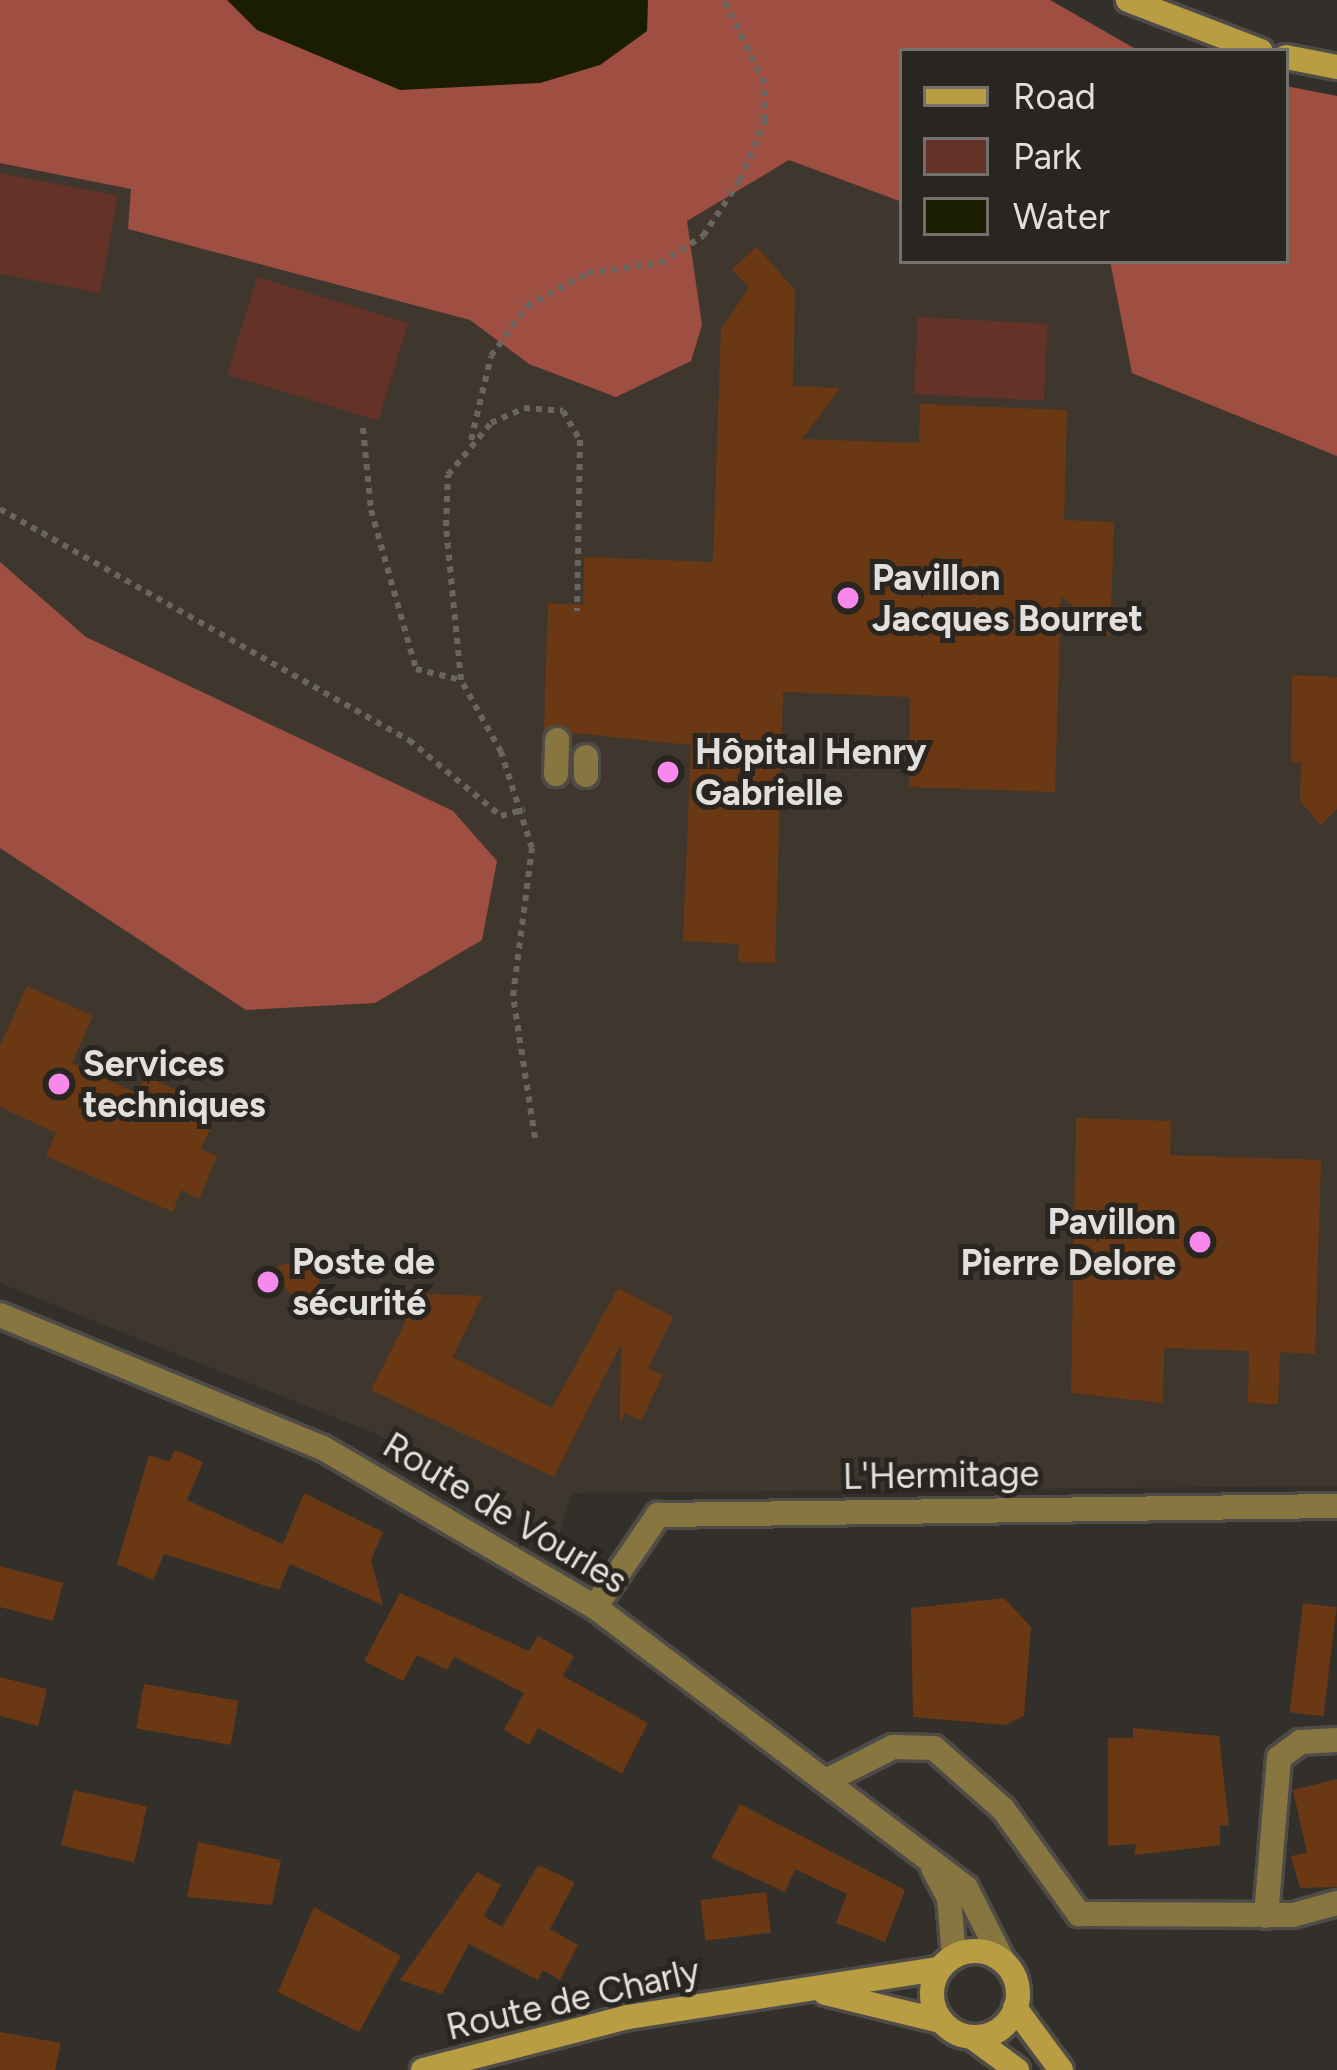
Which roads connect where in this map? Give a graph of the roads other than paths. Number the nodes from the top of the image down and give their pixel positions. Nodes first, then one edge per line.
1 (1128, 0) edge
2 (1254, 48) edge
3 (1289, 58) edge
4 (1337, 67) edge
5 (557, 740) dead end
6 (556, 774) dead end
7 (0, 1315) edge
8 (1337, 1506) edge
9 (595, 1606) junction
10 (1337, 1740) edge
11 (826, 1781) junction
12 (925, 1856) junction
13 (1337, 1903) edge
14 (1266, 1916) junction
15 (1003, 1961) junction
16 (946, 1963) junction
17 (811, 1992) junction
18 (1016, 2008) junction
19 (940, 2021) junction
20 (972, 2037) junction
21 (423, 2070) edge
22 (1017, 2070) edge
23 (1061, 2070) edge

1 - 2 main road
3 - 4 main road
5 - 6 street
7 - 9 street, Route de Vourles
8 - 9 street, L'Hermitage
9 - 11 street, Route de Vourles
10 - 14 street
11 - 12 street, Route de Vourles
11 - 14 street
12 - 15 street, Route de Vourles
12 - 16 street, Route de Vourles
13 - 14 street
15 - 16 main road
15 - 18 main road
16 - 17 main road, Route de Charly
16 - 19 main road
17 - 19 main road, Route de Charly
17 - 21 main road, Route de Charly
18 - 20 main road
18 - 23 main road
19 - 20 main road
20 - 22 main road

